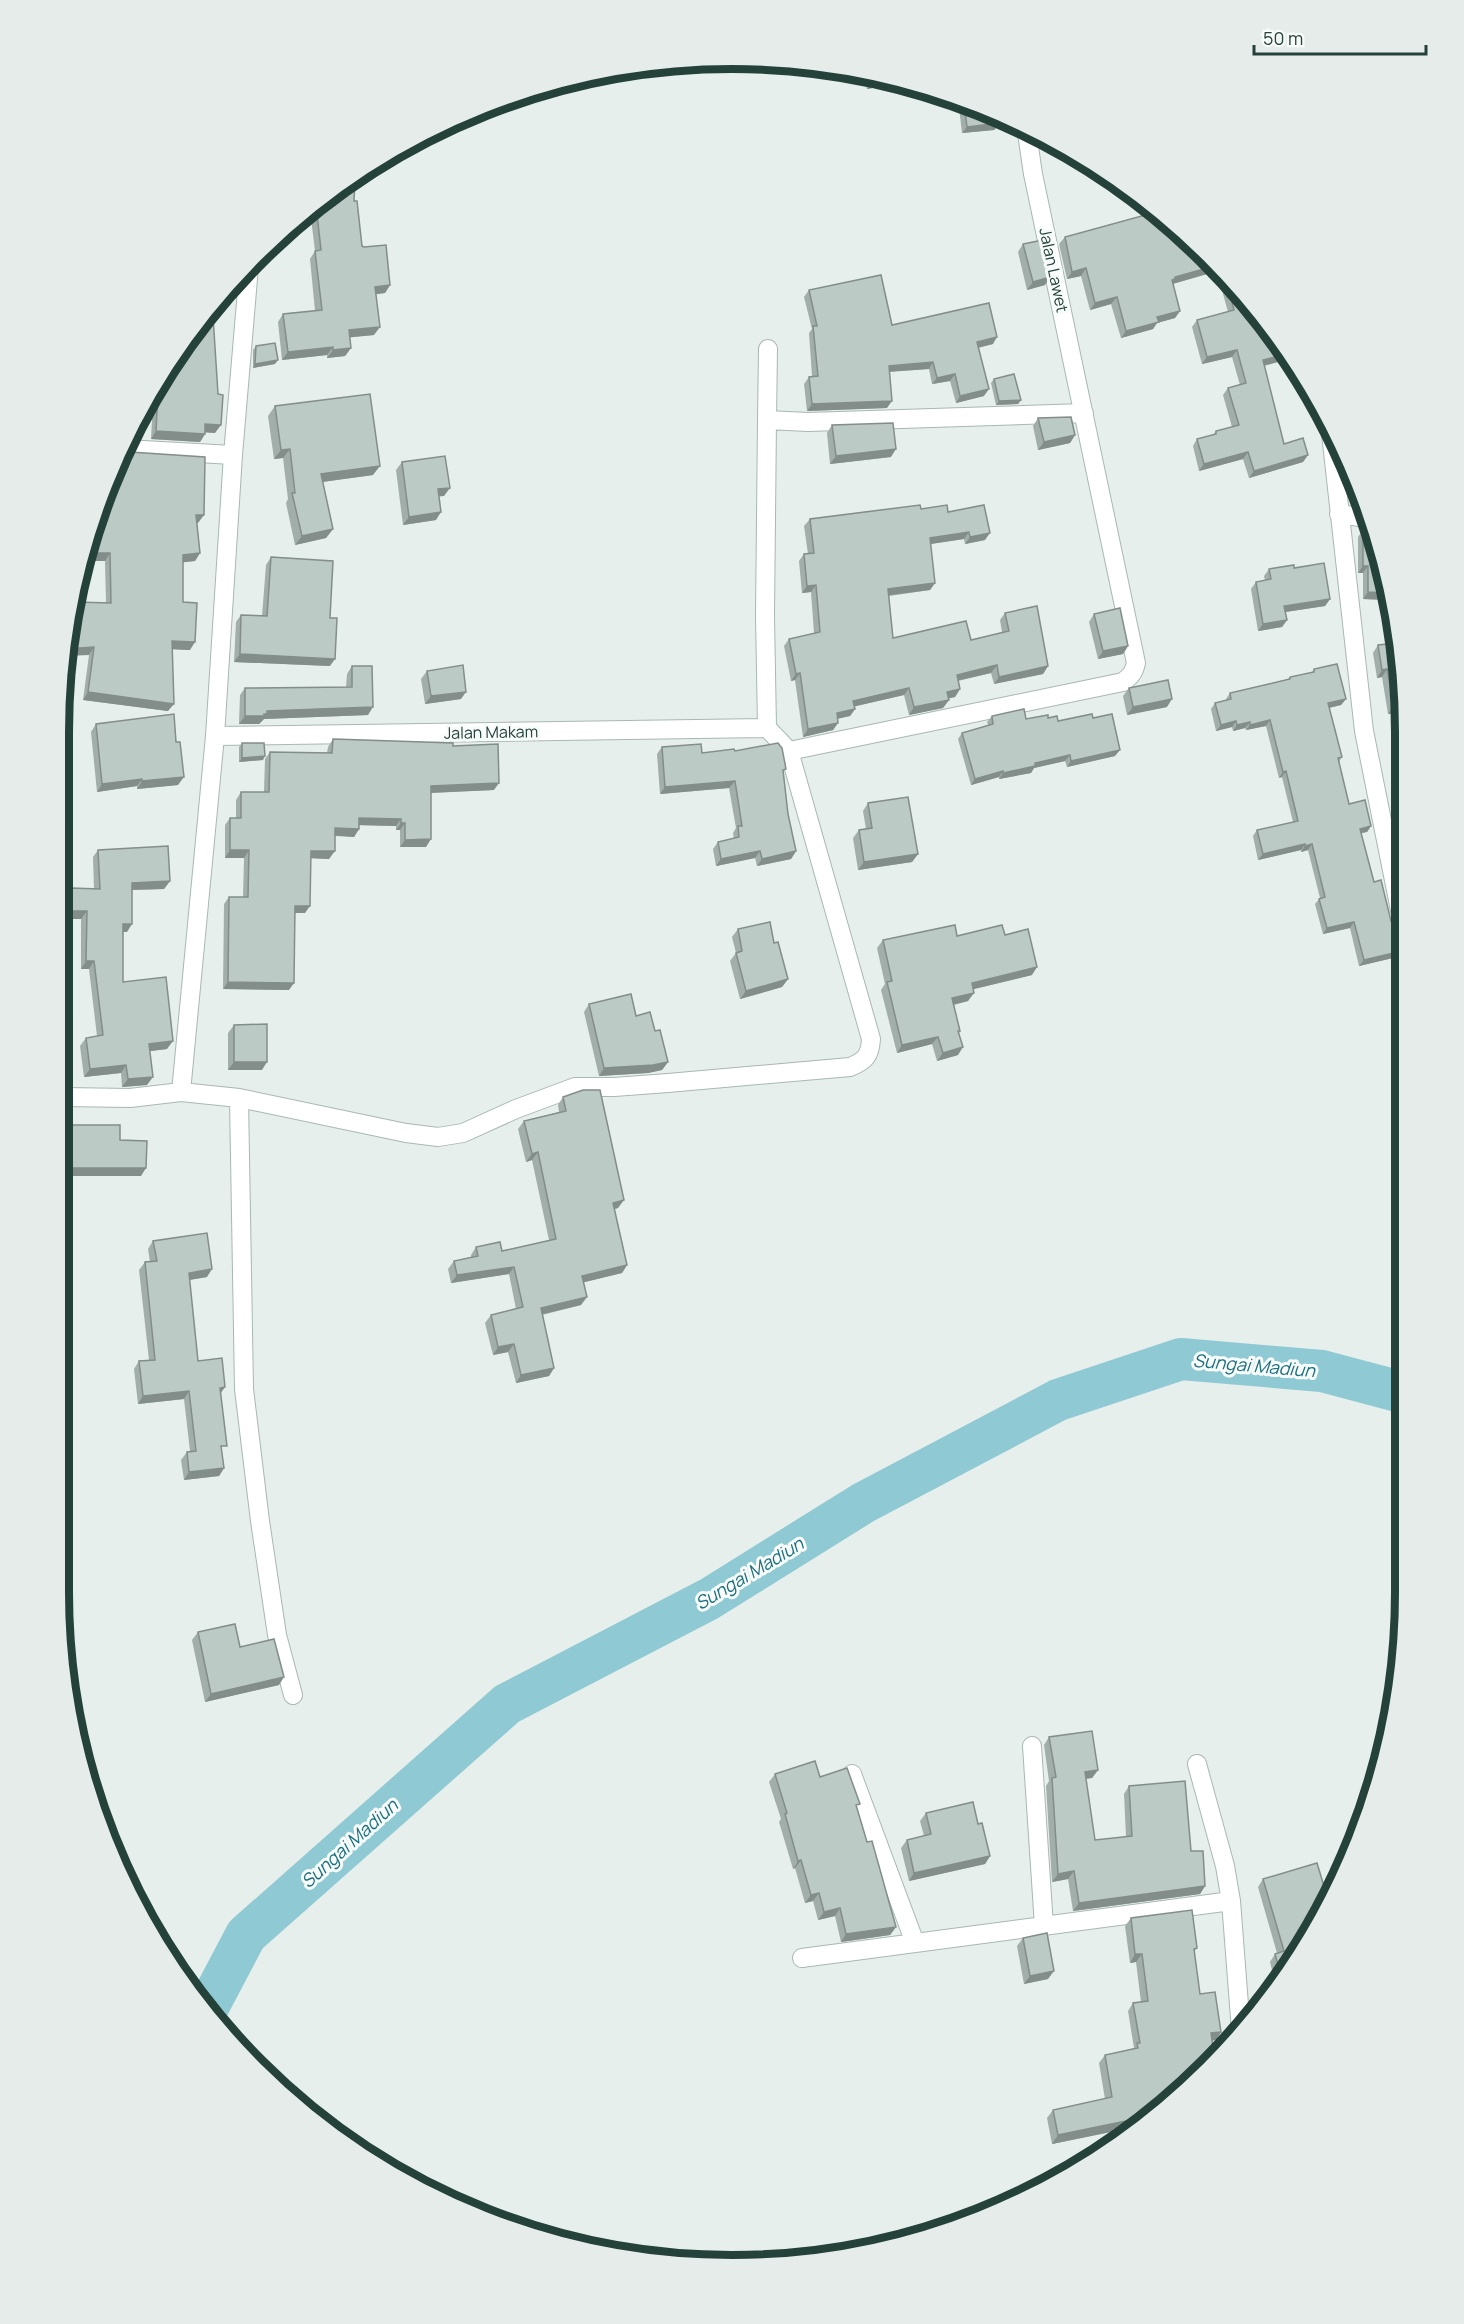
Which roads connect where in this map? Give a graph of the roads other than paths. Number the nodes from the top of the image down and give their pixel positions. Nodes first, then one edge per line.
1 (1028, 138) edge
2 (248, 280) edge
3 (768, 349) dead end
4 (1084, 413) junction
5 (767, 420) junction
6 (133, 448) edge
7 (1333, 451) edge
8 (233, 455) junction
9 (1339, 514) junction
10 (1359, 517) edge
11 (767, 728) junction
12 (215, 735) junction
13 (789, 751) junction
14 (1395, 885) edge
15 (180, 1092) junction
16 (69, 1097) edge
17 (239, 1098) junction
18 (293, 1695) dead end
19 (1032, 1746) dead end
20 (1197, 1764) dead end
21 (852, 1773) dead end
22 (1231, 1901) junction
23 (1044, 1926) junction
24 (915, 1943) junction
25 (802, 1958) dead end
26 (1240, 2017) edge

1 - 4 street, Jalan Lawet
2 - 8 street
3 - 5 street
4 - 5 street
4 - 13 street, Jalan Lawet
5 - 11 street
6 - 8 street
7 - 9 street
8 - 12 street
9 - 10 street
9 - 14 street
11 - 12 street, Jalan Makam
11 - 13 street
12 - 15 street
13 - 17 street
15 - 16 street
15 - 17 street
17 - 18 street
19 - 23 street
20 - 22 street
21 - 24 street
22 - 23 street
22 - 26 street
23 - 24 street
24 - 25 street

